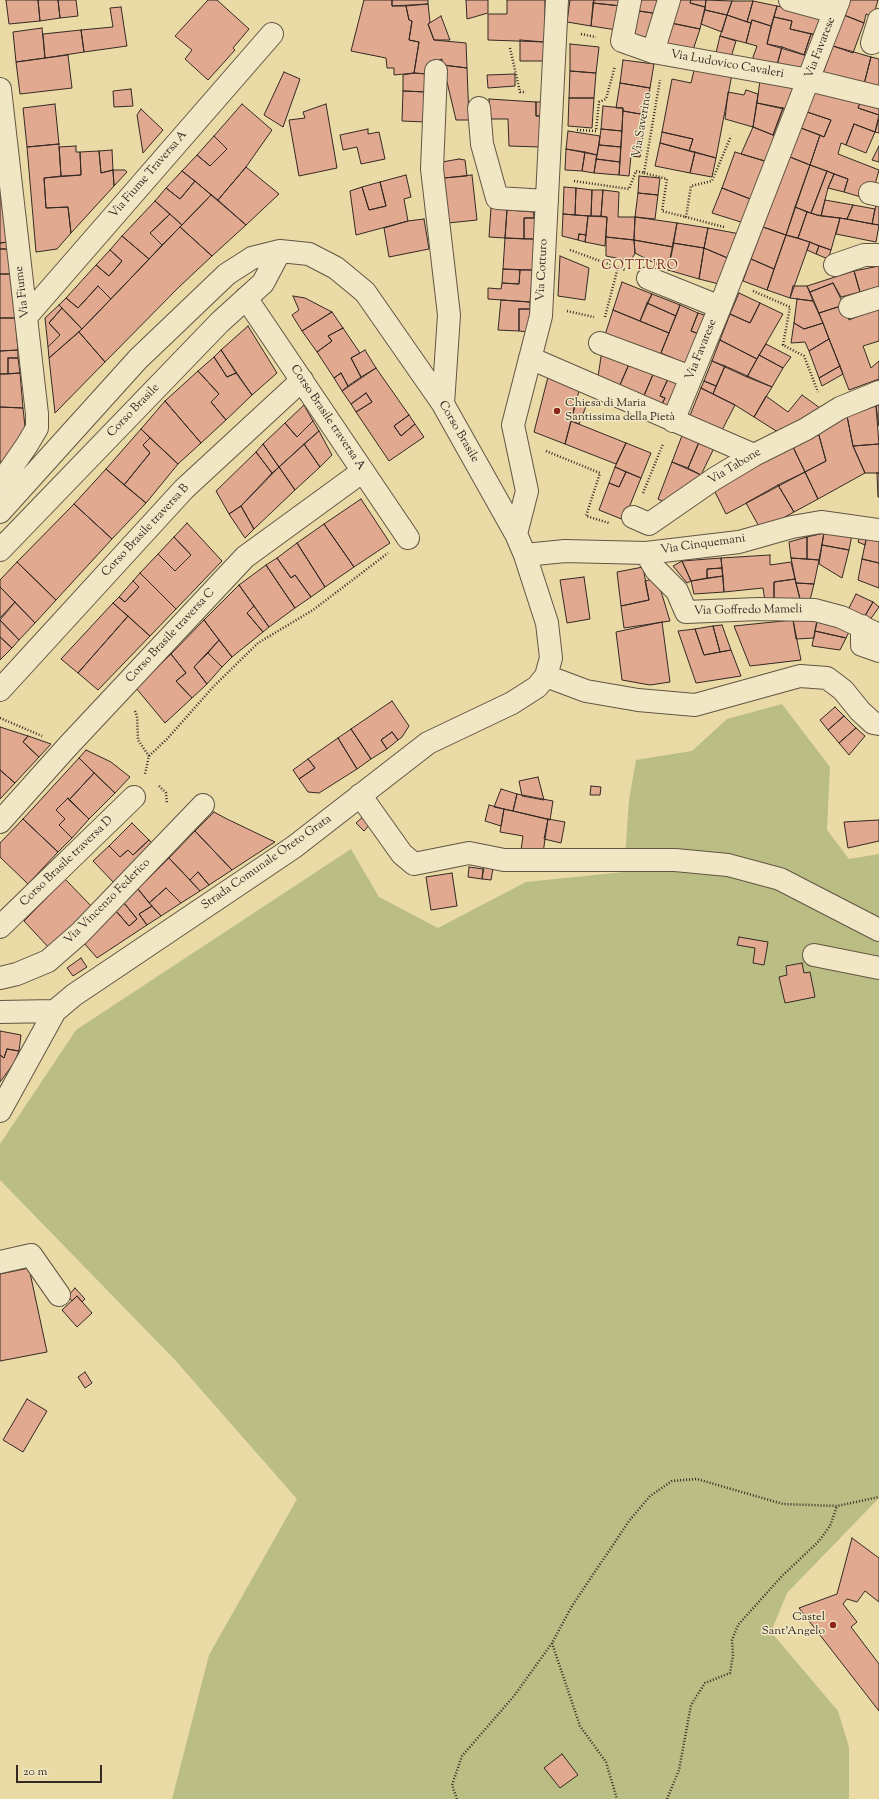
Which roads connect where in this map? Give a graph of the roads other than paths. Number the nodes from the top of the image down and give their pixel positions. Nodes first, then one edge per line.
1 (557, 0) edge
2 (630, 0) edge
3 (669, 0) edge
4 (790, 0) edge
5 (837, 6) edge
6 (879, 20) edge
7 (272, 34) dead end
8 (872, 43) dead end
9 (659, 53) junction
10 (436, 71) dead end
11 (809, 80) junction
12 (0, 89) edge
13 (879, 97) edge
14 (480, 108) dead end
15 (546, 201) junction
16 (280, 251) junction
17 (879, 255) edge
18 (835, 265) dead end
19 (648, 278) road end
20 (246, 298) junction
21 (879, 298) edge
22 (850, 306) dead end
23 (720, 307) junction
24 (26, 317) junction
25 (600, 343) dead end
26 (530, 358) junction
27 (691, 377) junction
28 (302, 380) junction
29 (879, 392) edge
30 (443, 404) junction
31 (673, 421) junction
32 (754, 455) junction
33 (363, 471) junction
34 (0, 484) edge
35 (0, 512) edge
36 (633, 517) road end
37 (879, 530) edge
38 (516, 534) junction
39 (408, 538) road end
40 (0, 550) edge
41 (646, 553) junction
42 (525, 555) junction
43 (872, 637) edge
44 (546, 676) junction
45 (0, 690) edge
46 (879, 724) edge
47 (360, 795) junction
48 (134, 797) road end
49 (203, 805) dead end
50 (0, 822) edge
51 (0, 927) edge
52 (879, 930) edge
53 (814, 955) dead end
54 (879, 968) edge
55 (0, 978) edge
56 (55, 1010) junction
57 (0, 1012) edge
58 (0, 1111) edge
59 (0, 1262) edge
60 (60, 1295) dead end

1 - 15 street, Via Cotturo
2 - 9 street, Via Ludovico Cavaleri
3 - 9 street
4 - 5 street
5 - 11 street, Via Favarese
6 - 8 street
7 - 24 street, Via Fiume Traversa A
9 - 11 street, Via Ludovico Cavaleri
10 - 30 street
11 - 13 street, Via Ludovico Cavaleri
11 - 23 street, Via Favarese
12 - 24 street, Via Fiume
14 - 15 street
15 - 26 street, Via Cotturo
16 - 20 street, Corso Brasile
16 - 30 street, Corso Brasile
16 - 35 street, Corso Brasile
17 - 18 street
19 - 23 street
20 - 28 street, Corso Brasile traversa A
20 - 40 street, Corso Brasile
21 - 22 street
23 - 27 street, Via Favarese
24 - 34 street, Via Fiume
25 - 27 street
26 - 31 street
26 - 38 street, Via Cotturo
27 - 31 street, Via Favarese
28 - 33 street, Corso Brasile traversa A
28 - 45 street, Corso Brasile traversa B
29 - 32 street, Via Tabone
30 - 38 street, Corso Brasile
31 - 32 street
32 - 36 street, Via Tabone
33 - 39 street, Corso Brasile traversa A
33 - 50 street, Corso Brasile traversa C
37 - 41 street, Via Cinquemani
38 - 42 street, Corso Brasile
41 - 42 street, Via Cinquemani
41 - 43 street, Via Goffredo Mameli
42 - 44 street, Corso Brasile
44 - 46 street
44 - 47 street, Strada Comunale Oreto Grata
47 - 52 street
47 - 56 street, Strada Comunale Oreto Grata
48 - 51 street, Corso Brasile traversa D
49 - 55 street, Via Vincenzo Federico
53 - 54 street
56 - 57 street
56 - 58 street
59 - 60 street

